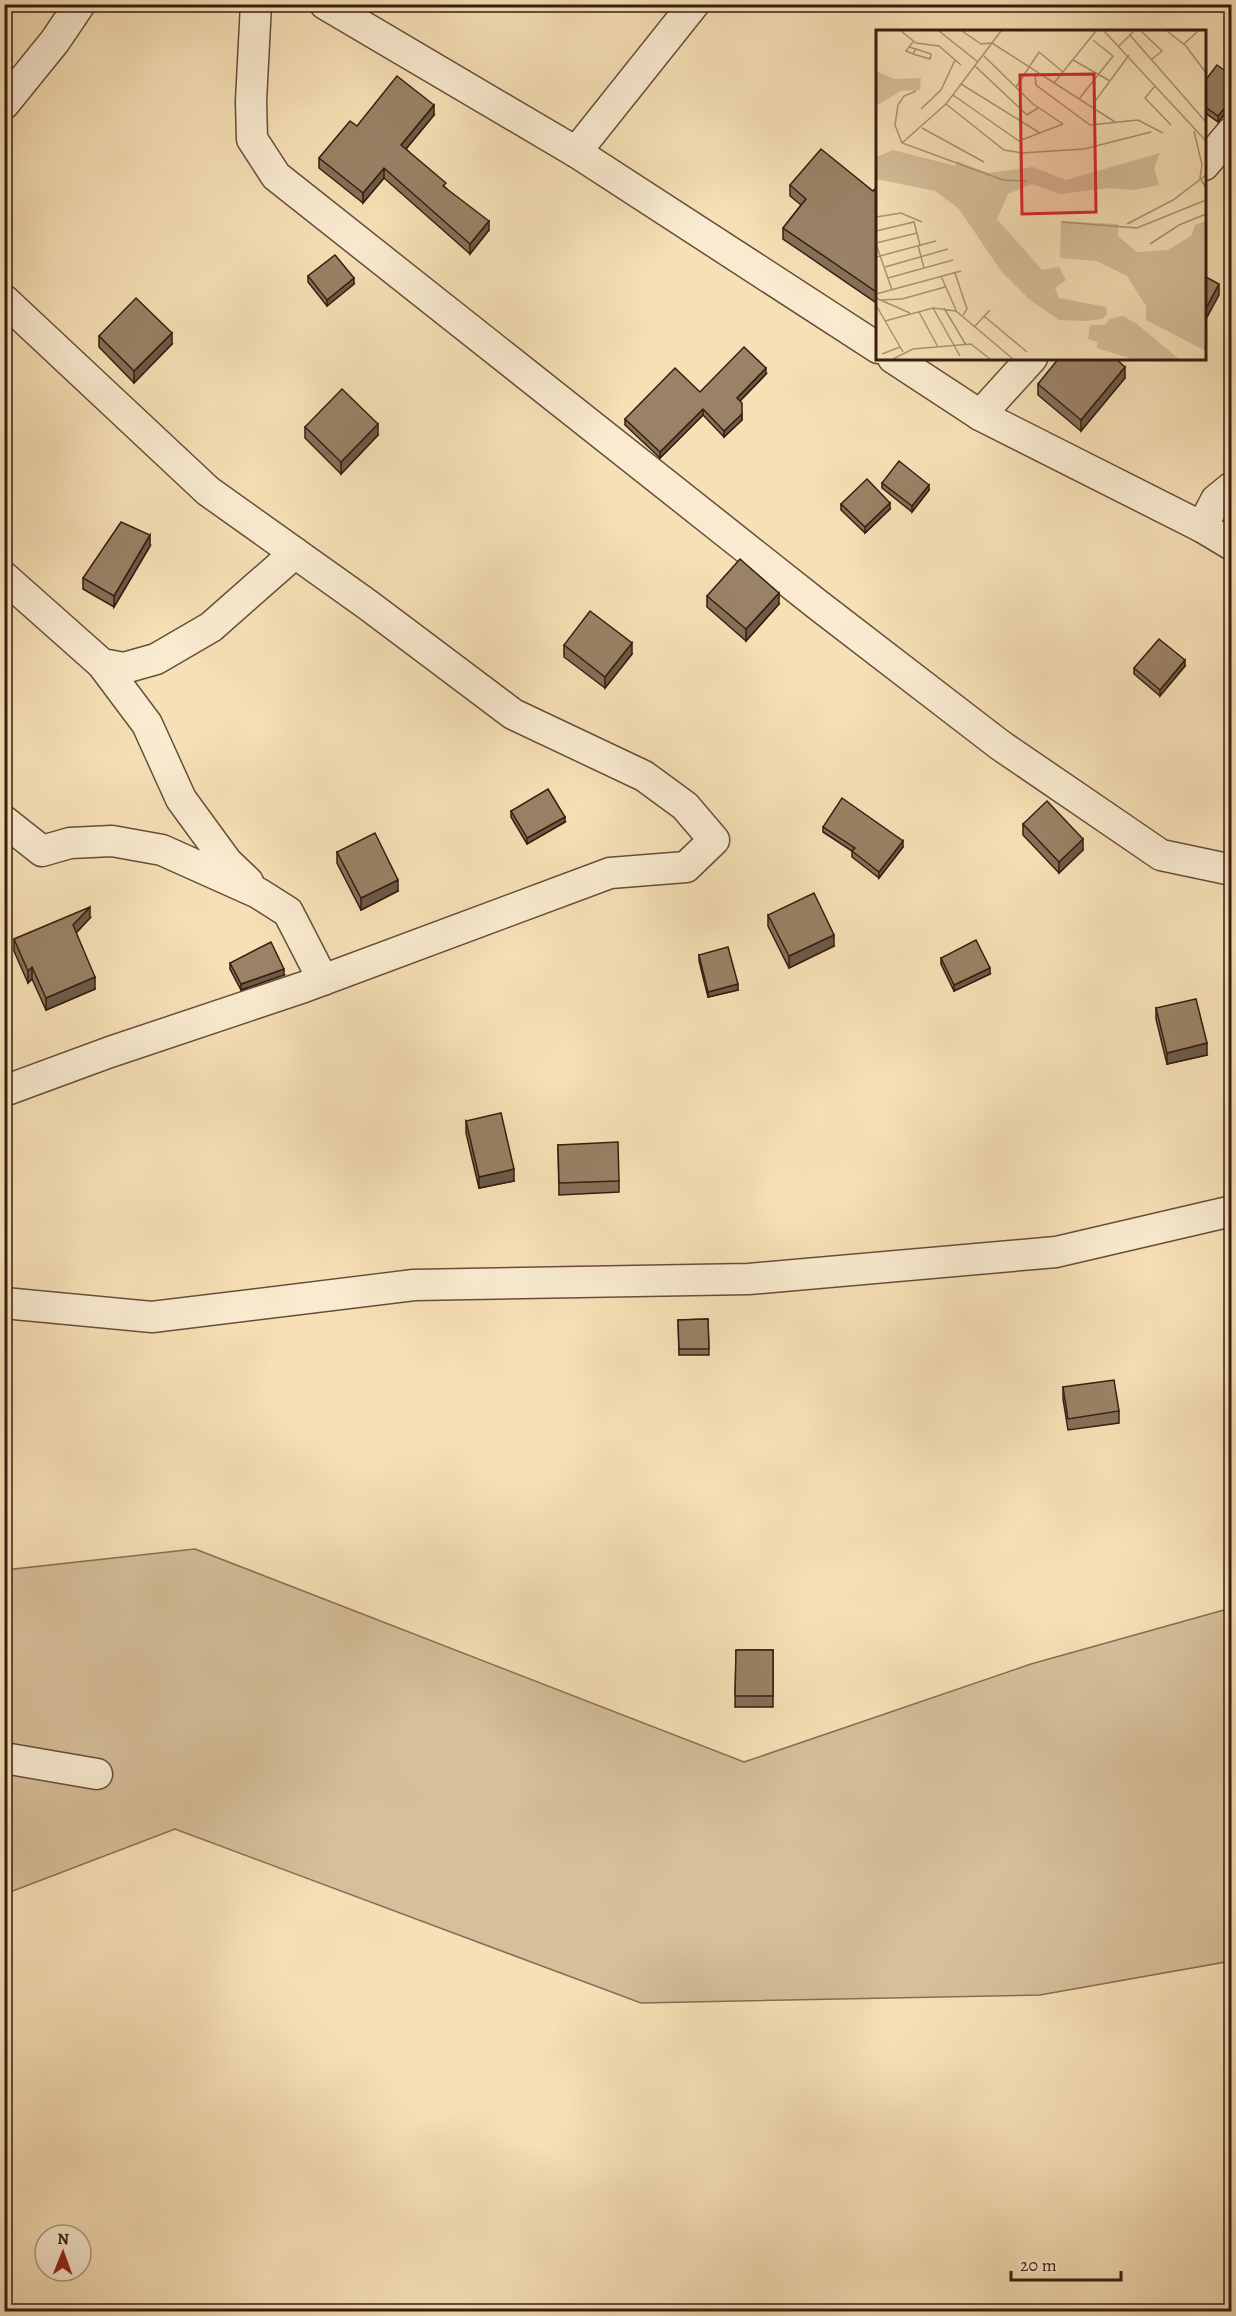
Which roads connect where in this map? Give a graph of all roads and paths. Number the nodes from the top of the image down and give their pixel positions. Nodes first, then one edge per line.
1 (80, 4) edge
2 (256, 4) edge
3 (325, 4) edge
4 (694, 4) edge
5 (4, 104) edge
6 (1232, 132) edge
7 (576, 152) junction
8 (1206, 163) edge
9 (4, 300) edge
10 (876, 347) edge
11 (896, 360) edge
12 (1030, 360) edge
13 (980, 415) junction
14 (1232, 487) edge
15 (1202, 527) junction
16 (1232, 545) edge
17 (295, 553) junction
18 (4, 577) edge
19 (102, 664) junction
20 (4, 821) edge
21 (1232, 870) edge
22 (258, 893) junction
23 (323, 980) junction
24 (4, 1091) edge
25 (1232, 1211) edge
26 (4, 1303) edge
27 (4, 1758) edge
28 (97, 1774) dead end

1 - 5 street
2 - 21 street
3 - 7 street
4 - 7 street
6 - 8 street
7 - 10 street
9 - 17 street
11 - 13 street
12 - 13 street
13 - 15 street
14 - 15 street
15 - 16 street
17 - 19 street
17 - 23 street
18 - 19 street
19 - 22 street
20 - 22 street
22 - 23 street
23 - 24 street
25 - 26 street
27 - 28 street

